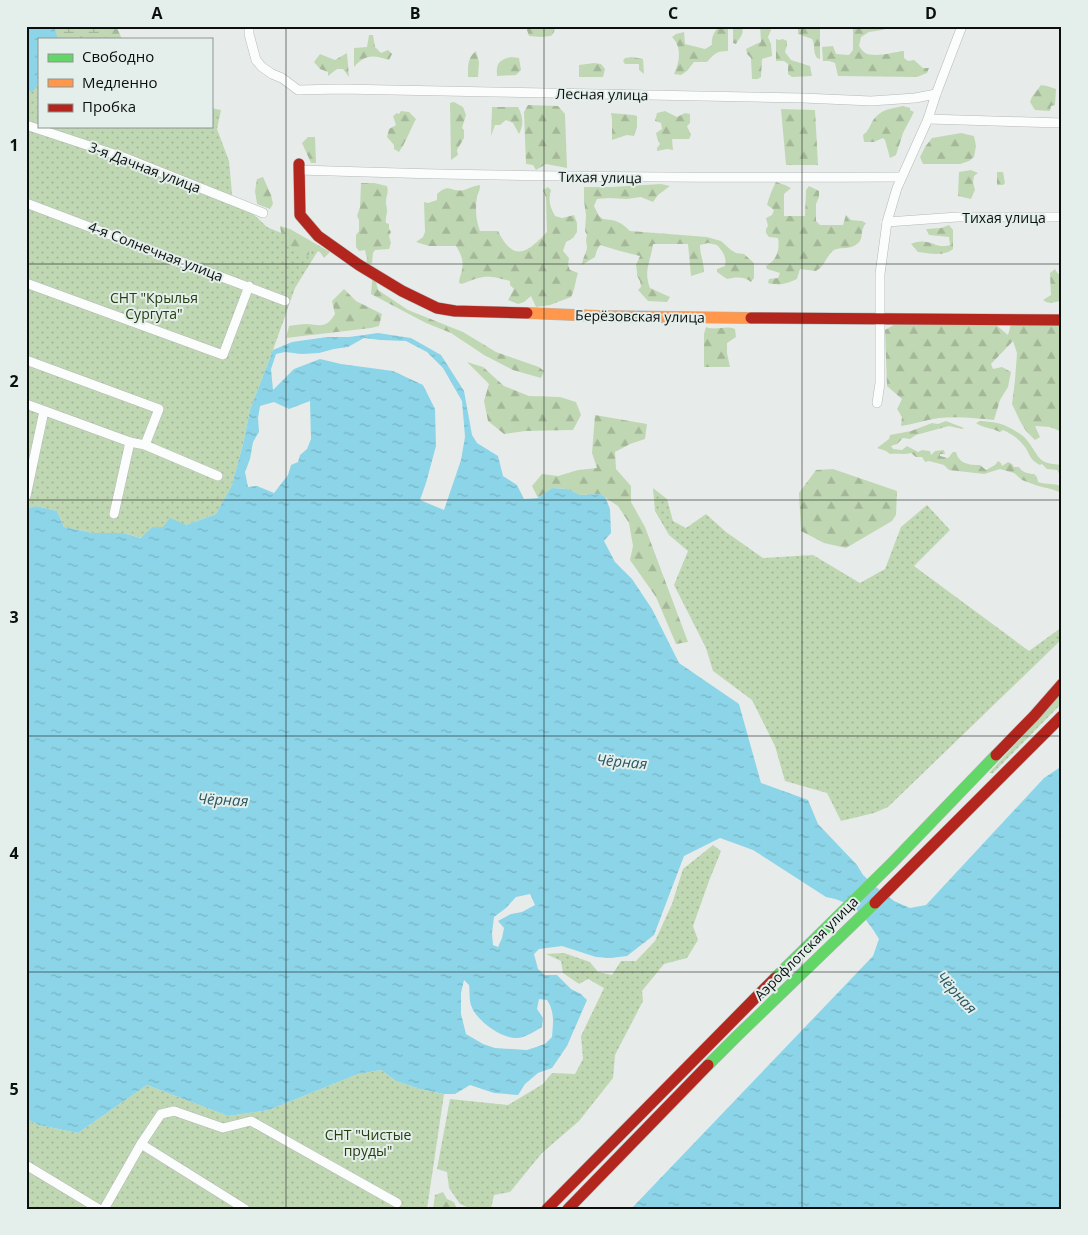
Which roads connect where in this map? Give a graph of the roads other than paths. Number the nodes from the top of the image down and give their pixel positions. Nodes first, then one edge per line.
1 (249, 26) edge
2 (962, 26) edge
3 (936, 94) junction
4 (928, 119) junction
5 (1062, 123) edge
6 (26, 125) edge
7 (299, 167) joint
8 (901, 177) junction
9 (26, 203) edge
10 (263, 213) dead end
11 (1062, 218) edge
12 (887, 222) junction
13 (26, 282) edge
14 (249, 286) junction
15 (285, 301) dead end
16 (880, 319) junction
17 (1062, 320) edge
18 (26, 360) edge
19 (877, 403) dead end
20 (26, 404) edge
21 (44, 411) junction
22 (130, 442) junction
23 (145, 445) junction
24 (218, 476) dead end
25 (26, 496) edge
26 (114, 514) dead end
27 (1062, 684) edge
28 (1062, 716) edge
29 (141, 1144) junction
30 (26, 1165) edge
31 (397, 1203) dead end
32 (99, 1209) edge
33 (104, 1209) edge
34 (245, 1209) edge
35 (547, 1209) edge
36 (568, 1209) edge

1 - 3 street, Лесная улица
2 - 3 street
3 - 4 street
4 - 5 street
4 - 8 street
6 - 10 street, 3-я Дачная улица
7 - 8 street, Тихая улица
7 - 16 main road, Берёзовская улица
8 - 12 street
9 - 14 street, 4-я Солнечная улица
11 - 12 street, Тихая улица
12 - 16 street
13 - 14 street
14 - 15 street, 4-я Солнечная улица
16 - 17 main road, Берёзовская улица
16 - 19 street
18 - 23 street
20 - 21 street
21 - 22 street
21 - 25 street
22 - 23 street
22 - 26 street
23 - 24 street
27 - 35 main road, Аэрофлотская улица
28 - 36 main road, Аэрофлотская улица
29 - 31 street
29 - 33 street
29 - 34 street
30 - 32 street

